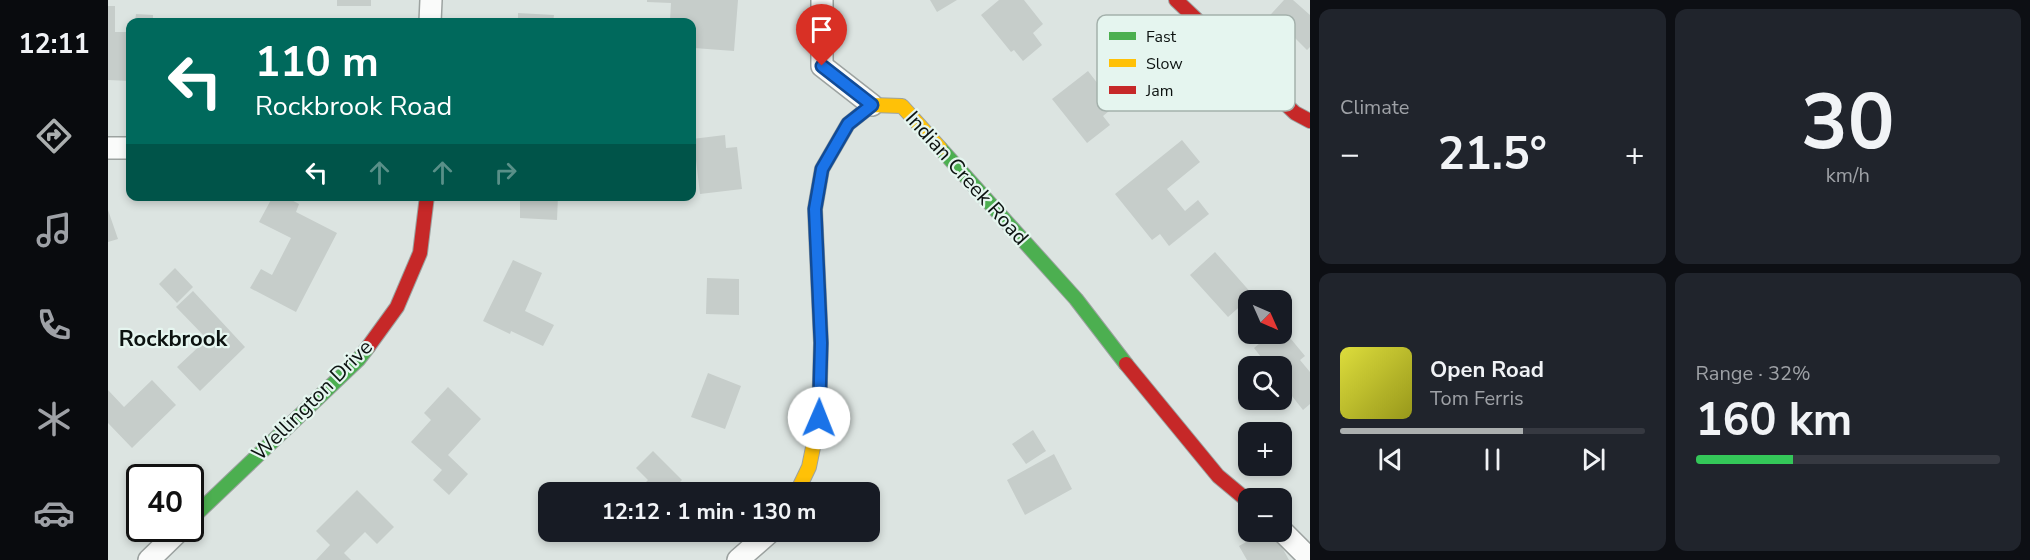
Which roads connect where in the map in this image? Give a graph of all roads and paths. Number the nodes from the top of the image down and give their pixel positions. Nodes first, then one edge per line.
1 (431, 0) edge
2 (822, 0) edge
3 (1176, 0) edge
4 (1192, 15) edge
5 (430, 18) edge
6 (872, 105) junction
7 (1293, 111) edge
8 (1310, 121) edge
9 (108, 148) edge
10 (126, 148) edge
11 (426, 201) edge
12 (802, 482) edge
13 (1238, 493) edge
14 (204, 507) edge
15 (167, 542) edge
16 (758, 542) edge
17 (1292, 542) edge
18 (1310, 559) edge
19 (148, 560) edge
20 (738, 560) edge

1 - 5 street
2 - 6 street
3 - 4 street
6 - 12 street
6 - 13 street, Indian Creek Road
7 - 8 street
9 - 10 street
11 - 14 street, Wellington Drive
15 - 19 street
16 - 20 street
17 - 18 street

